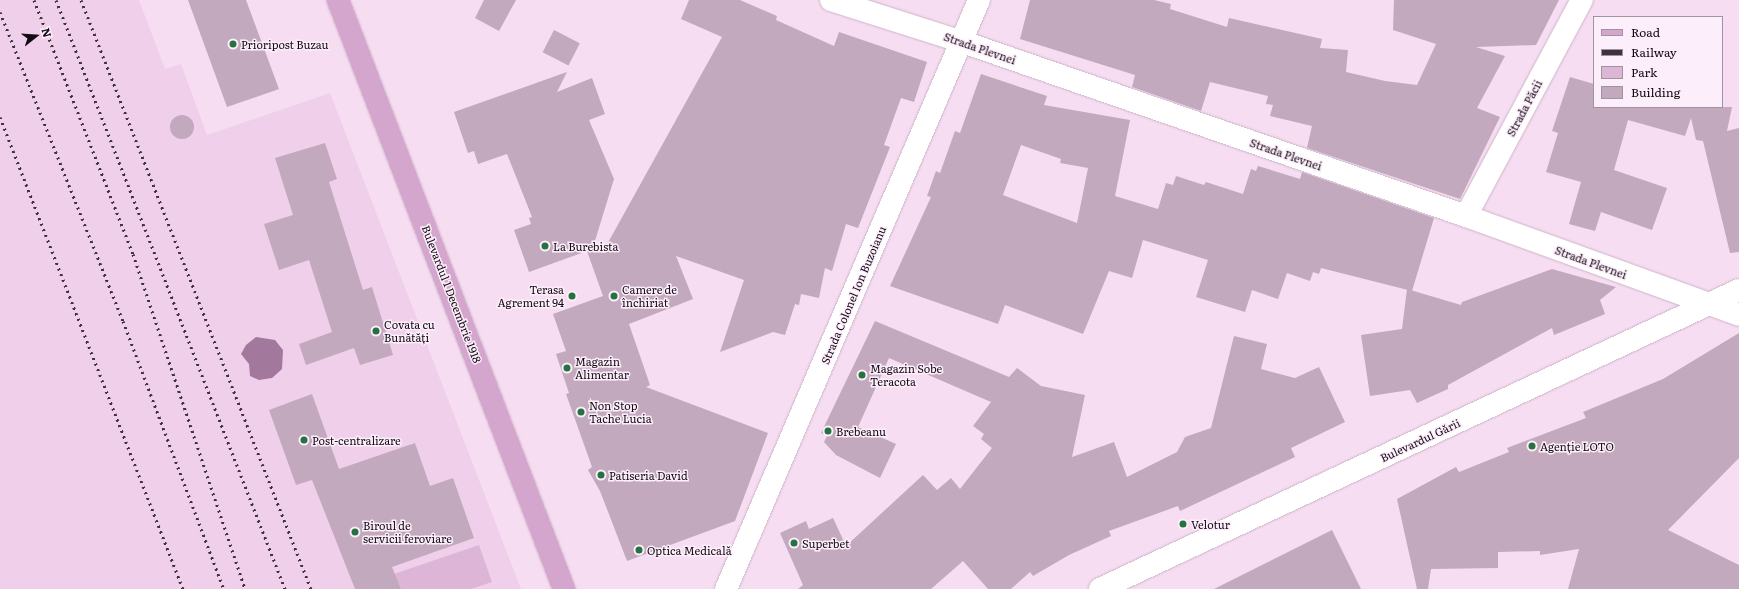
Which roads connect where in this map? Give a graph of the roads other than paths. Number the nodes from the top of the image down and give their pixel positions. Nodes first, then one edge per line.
1 (338, 0) edge
2 (831, 0) edge
3 (980, 0) edge
4 (1582, 0) edge
5 (963, 42) junction
6 (1466, 216) junction
7 (1739, 290) edge
8 (1709, 305) junction
9 (1739, 315) edge
10 (564, 589) edge
11 (726, 589) edge
12 (1100, 589) edge

1 - 10 main road, Bulevardul 1 Decembrie 1918
2 - 5 street, Strada Plevnei
3 - 5 street, Strada Colonel Ion Buzoianu
4 - 6 street, Strada Păcii
5 - 6 street, Strada Plevnei
5 - 11 street, Strada Colonel Ion Buzoianu
6 - 8 street, Strada Plevnei
7 - 8 street, Bulevardul Gării
8 - 9 street, Strada Plevnei
8 - 12 street, Bulevardul Gării

